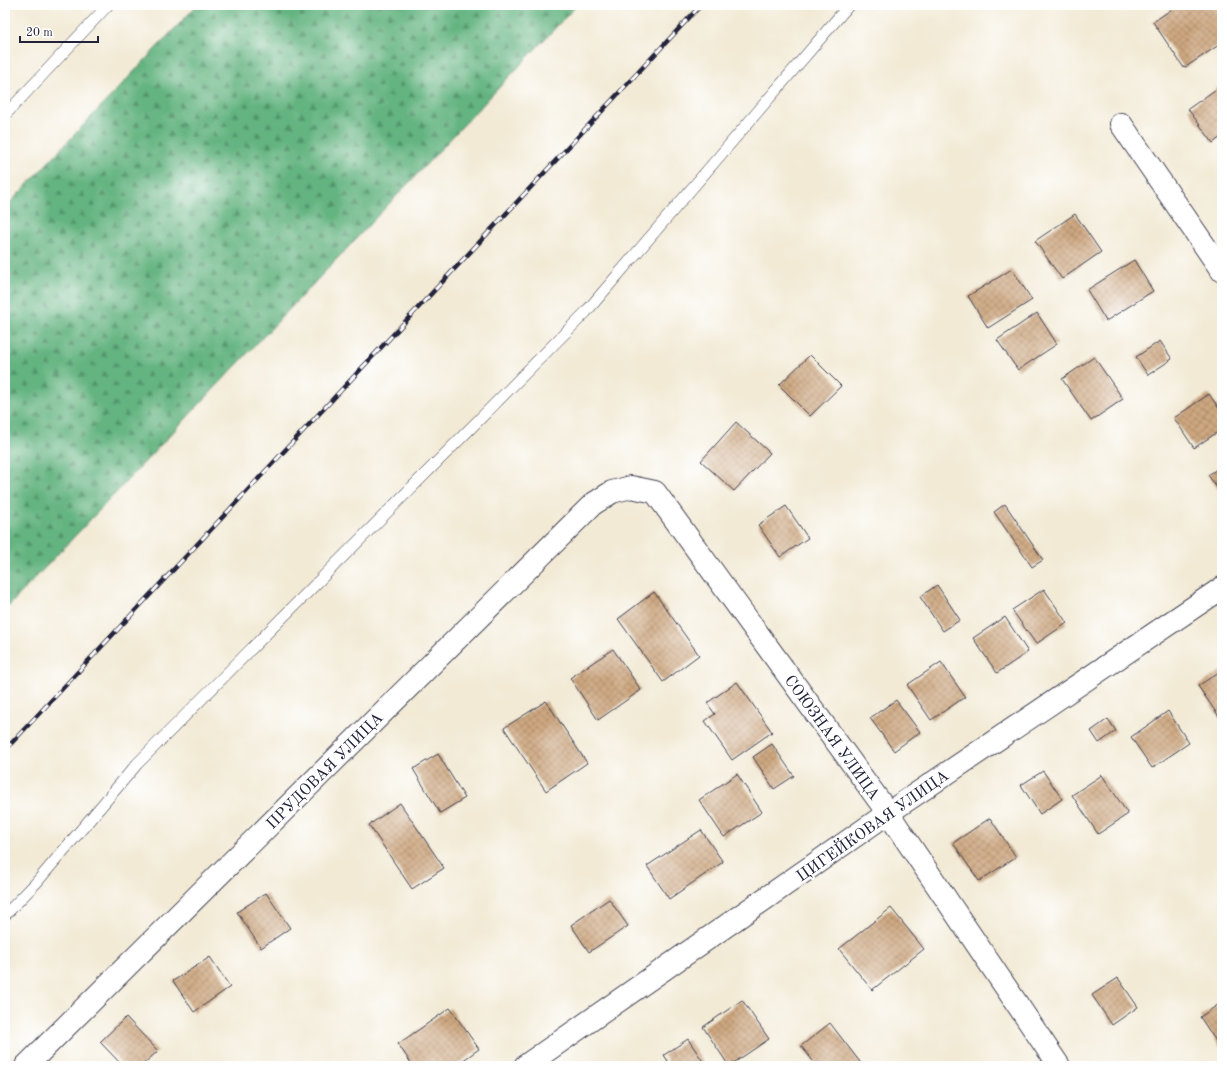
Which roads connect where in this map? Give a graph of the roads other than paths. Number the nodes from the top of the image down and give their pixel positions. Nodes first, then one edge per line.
1 (108, 5) edge
2 (849, 5) edge
3 (5, 115) edge
4 (1121, 124) dead end
5 (1222, 270) edge
6 (631, 487) joint
7 (1222, 588) edge
8 (888, 813) junction
9 (5, 915) edge
10 (26, 1066) edge
11 (525, 1066) edge
12 (1059, 1066) edge

1 - 3 lane
2 - 9 lane
4 - 5 street
6 - 8 street, СОЮЗНАЯ УЛИЦА
6 - 10 street, ПРУДОВАЯ УЛИЦА
7 - 8 street, ЦИГЕЙКОВАЯ УЛИЦА
8 - 11 street, ЦИГЕЙКОВАЯ УЛИЦА
8 - 12 street, СОЮЗНАЯ УЛИЦА

